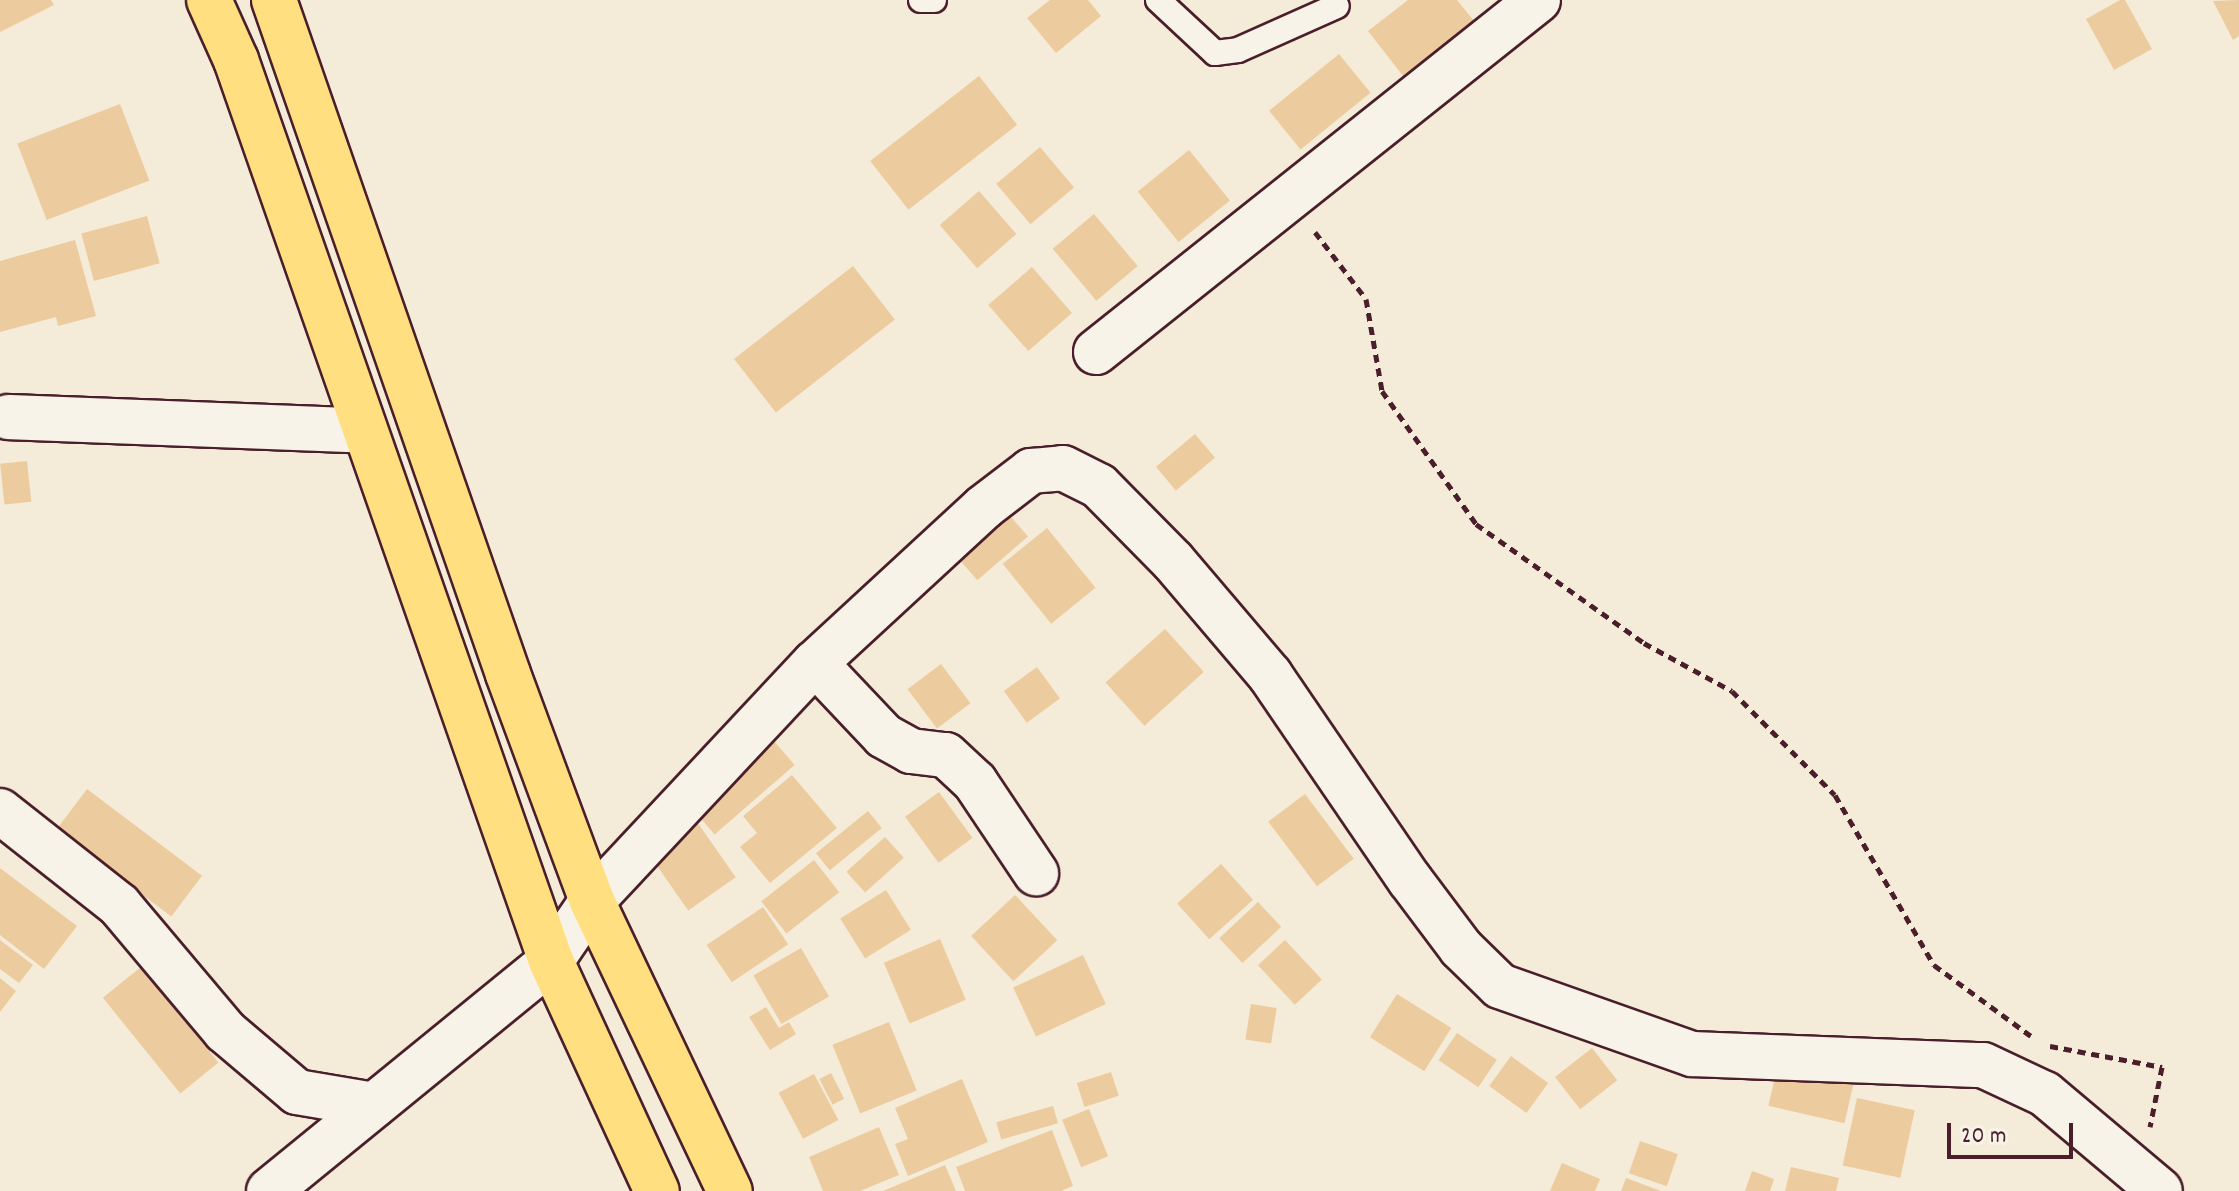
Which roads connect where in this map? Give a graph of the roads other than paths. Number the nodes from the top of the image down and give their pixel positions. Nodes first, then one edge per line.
1 (209, 0) edge
2 (274, 0) edge
3 (921, 0) edge
4 (934, 0) edge
5 (1158, 0) edge
6 (1538, 0) edge
7 (1337, 6) dead end
8 (1096, 352) dead end
9 (8, 417) dead end
10 (365, 431) junction
11 (815, 663) junction
12 (0, 811) edge
13 (1036, 873) dead end
14 (592, 901) junction
15 (551, 961) junction
16 (374, 1105) junction
17 (2150, 1183) edge
18 (269, 1191) edge
19 (657, 1191) edge
20 (730, 1191) edge

1 - 10 main road
2 - 14 main road
3 - 4 lane
5 - 7 lane
6 - 8 street
9 - 10 street
10 - 15 main road
11 - 13 street
11 - 14 street
11 - 17 street
12 - 16 street
14 - 15 street
14 - 20 main road
15 - 16 street
15 - 19 main road
16 - 18 street

